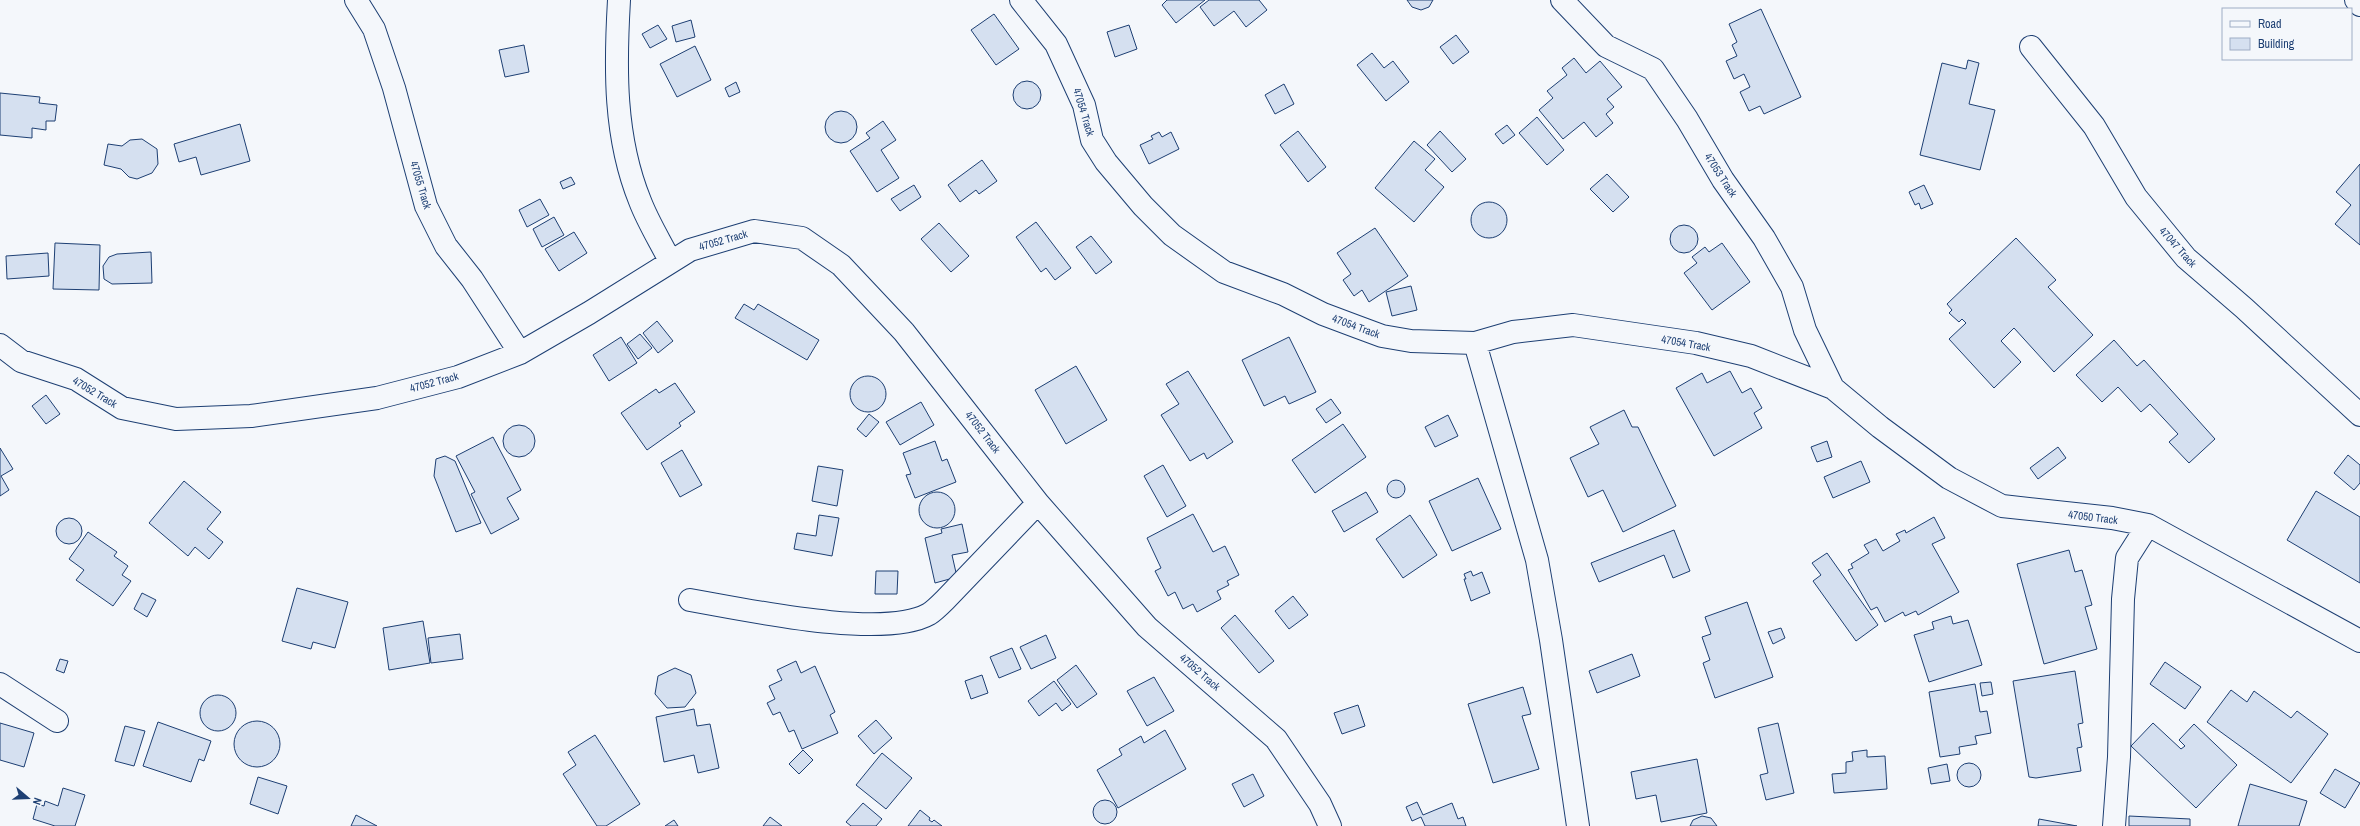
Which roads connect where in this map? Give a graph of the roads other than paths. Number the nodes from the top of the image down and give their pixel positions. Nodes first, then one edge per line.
1 (356, 0) edge
2 (619, 0) edge
3 (1021, 0) edge
4 (1562, 0) edge
5 (2356, 0) edge
6 (2360, 5) edge
7 (2031, 47) dead end
8 (670, 261) junction
9 (1474, 343) junction
10 (0, 345) edge
11 (520, 353) junction
12 (1834, 388) junction
13 (2360, 416) edge
14 (1038, 503) junction
15 (2148, 525) junction
16 (690, 600) dead end
17 (2360, 641) edge
18 (0, 684) edge
19 (57, 721) dead end
20 (1330, 826) edge
21 (1578, 826) edge
22 (2114, 826) edge

1 - 11 street, 47055 Track
2 - 8 street
3 - 9 street, 47054 Track
4 - 12 street, 47053 Track
5 - 6 street
7 - 13 street, 47047 Track
8 - 11 street, 47052 Track
8 - 14 street, 47052 Track
9 - 12 street, 47054 Track
9 - 21 street
10 - 11 street, 47052 Track
12 - 15 street, 47050 Track
14 - 16 street
14 - 20 street, 47052 Track
15 - 17 street, 47050 Track
15 - 22 street
18 - 19 street

